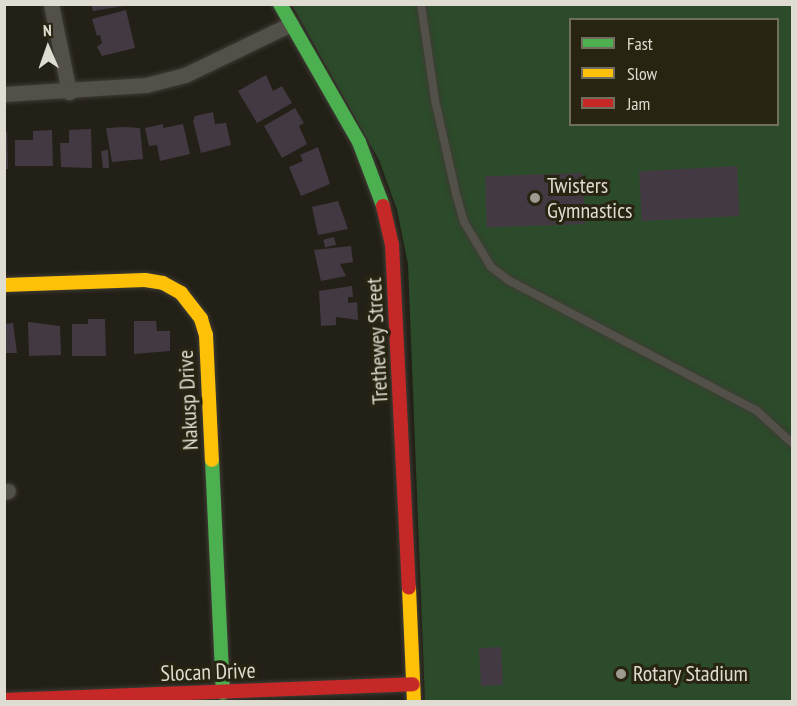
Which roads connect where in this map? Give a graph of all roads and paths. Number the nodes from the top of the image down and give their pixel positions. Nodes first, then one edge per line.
1 (51, 4) edge
2 (280, 4) edge
3 (421, 4) edge
4 (291, 24) junction
5 (69, 92) junction
6 (4, 94) edge
7 (4, 285) edge
8 (792, 443) edge
9 (413, 684) junction
10 (223, 693) junction
11 (4, 700) edge
12 (414, 702) edge

1 - 5 street
2 - 4 street, Trethewey Street
3 - 8 lane
4 - 5 street
4 - 9 street, Trethewey Street
5 - 6 street
7 - 10 street, Nakusp Drive
9 - 10 street, Slocan Drive
9 - 12 street, Trethewey Street
10 - 11 street, Slocan Drive

